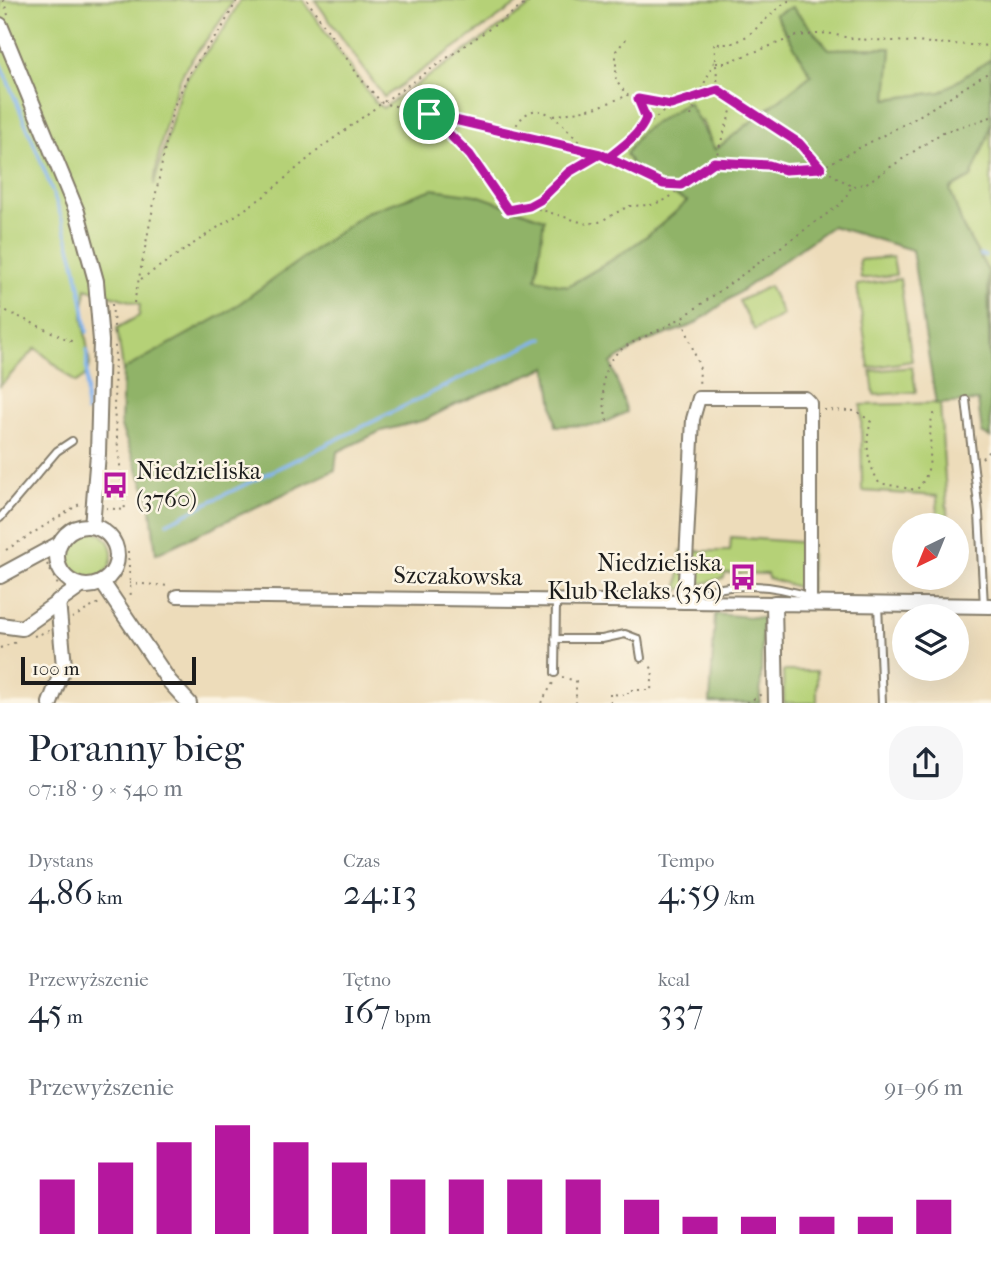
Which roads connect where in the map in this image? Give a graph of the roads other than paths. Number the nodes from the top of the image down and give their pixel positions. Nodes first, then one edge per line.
1 (0, 25) edge
2 (966, 400) dead end
3 (72, 441) dead end
4 (0, 518) edge
5 (92, 526) junction
6 (59, 544) junction
7 (0, 576) edge
8 (102, 582) junction
9 (80, 586) junction
10 (177, 596) dead end
11 (61, 599) junction
12 (556, 600) junction
13 (681, 600) junction
14 (815, 602) junction
15 (774, 603) junction
16 (878, 604) junction
17 (988, 606) edge
18 (38, 619) junction
19 (0, 625) edge
20 (58, 625) junction
21 (555, 639) junction
22 (641, 658) dead end
23 (556, 675) road end
24 (776, 698) edge
25 (50, 703) edge
26 (189, 703) edge
27 (882, 703) edge

1 - 5 street
2 - 17 lane
3 - 4 lane
5 - 6 street
5 - 8 street
6 - 7 street
6 - 9 street
8 - 9 street
8 - 26 street
9 - 11 street
10 - 12 street, Szczakowska
11 - 18 street
11 - 20 street
12 - 13 street, Szczakowska
12 - 21 lane
13 - 14 lane
13 - 14 street
13 - 15 street, Szczakowska
14 - 15 street, Szczakowska
14 - 16 street, Szczakowska
15 - 24 street
16 - 17 street, Szczakowska
16 - 27 lane
18 - 19 street
18 - 20 street
20 - 25 street
21 - 22 lane
21 - 23 lane

